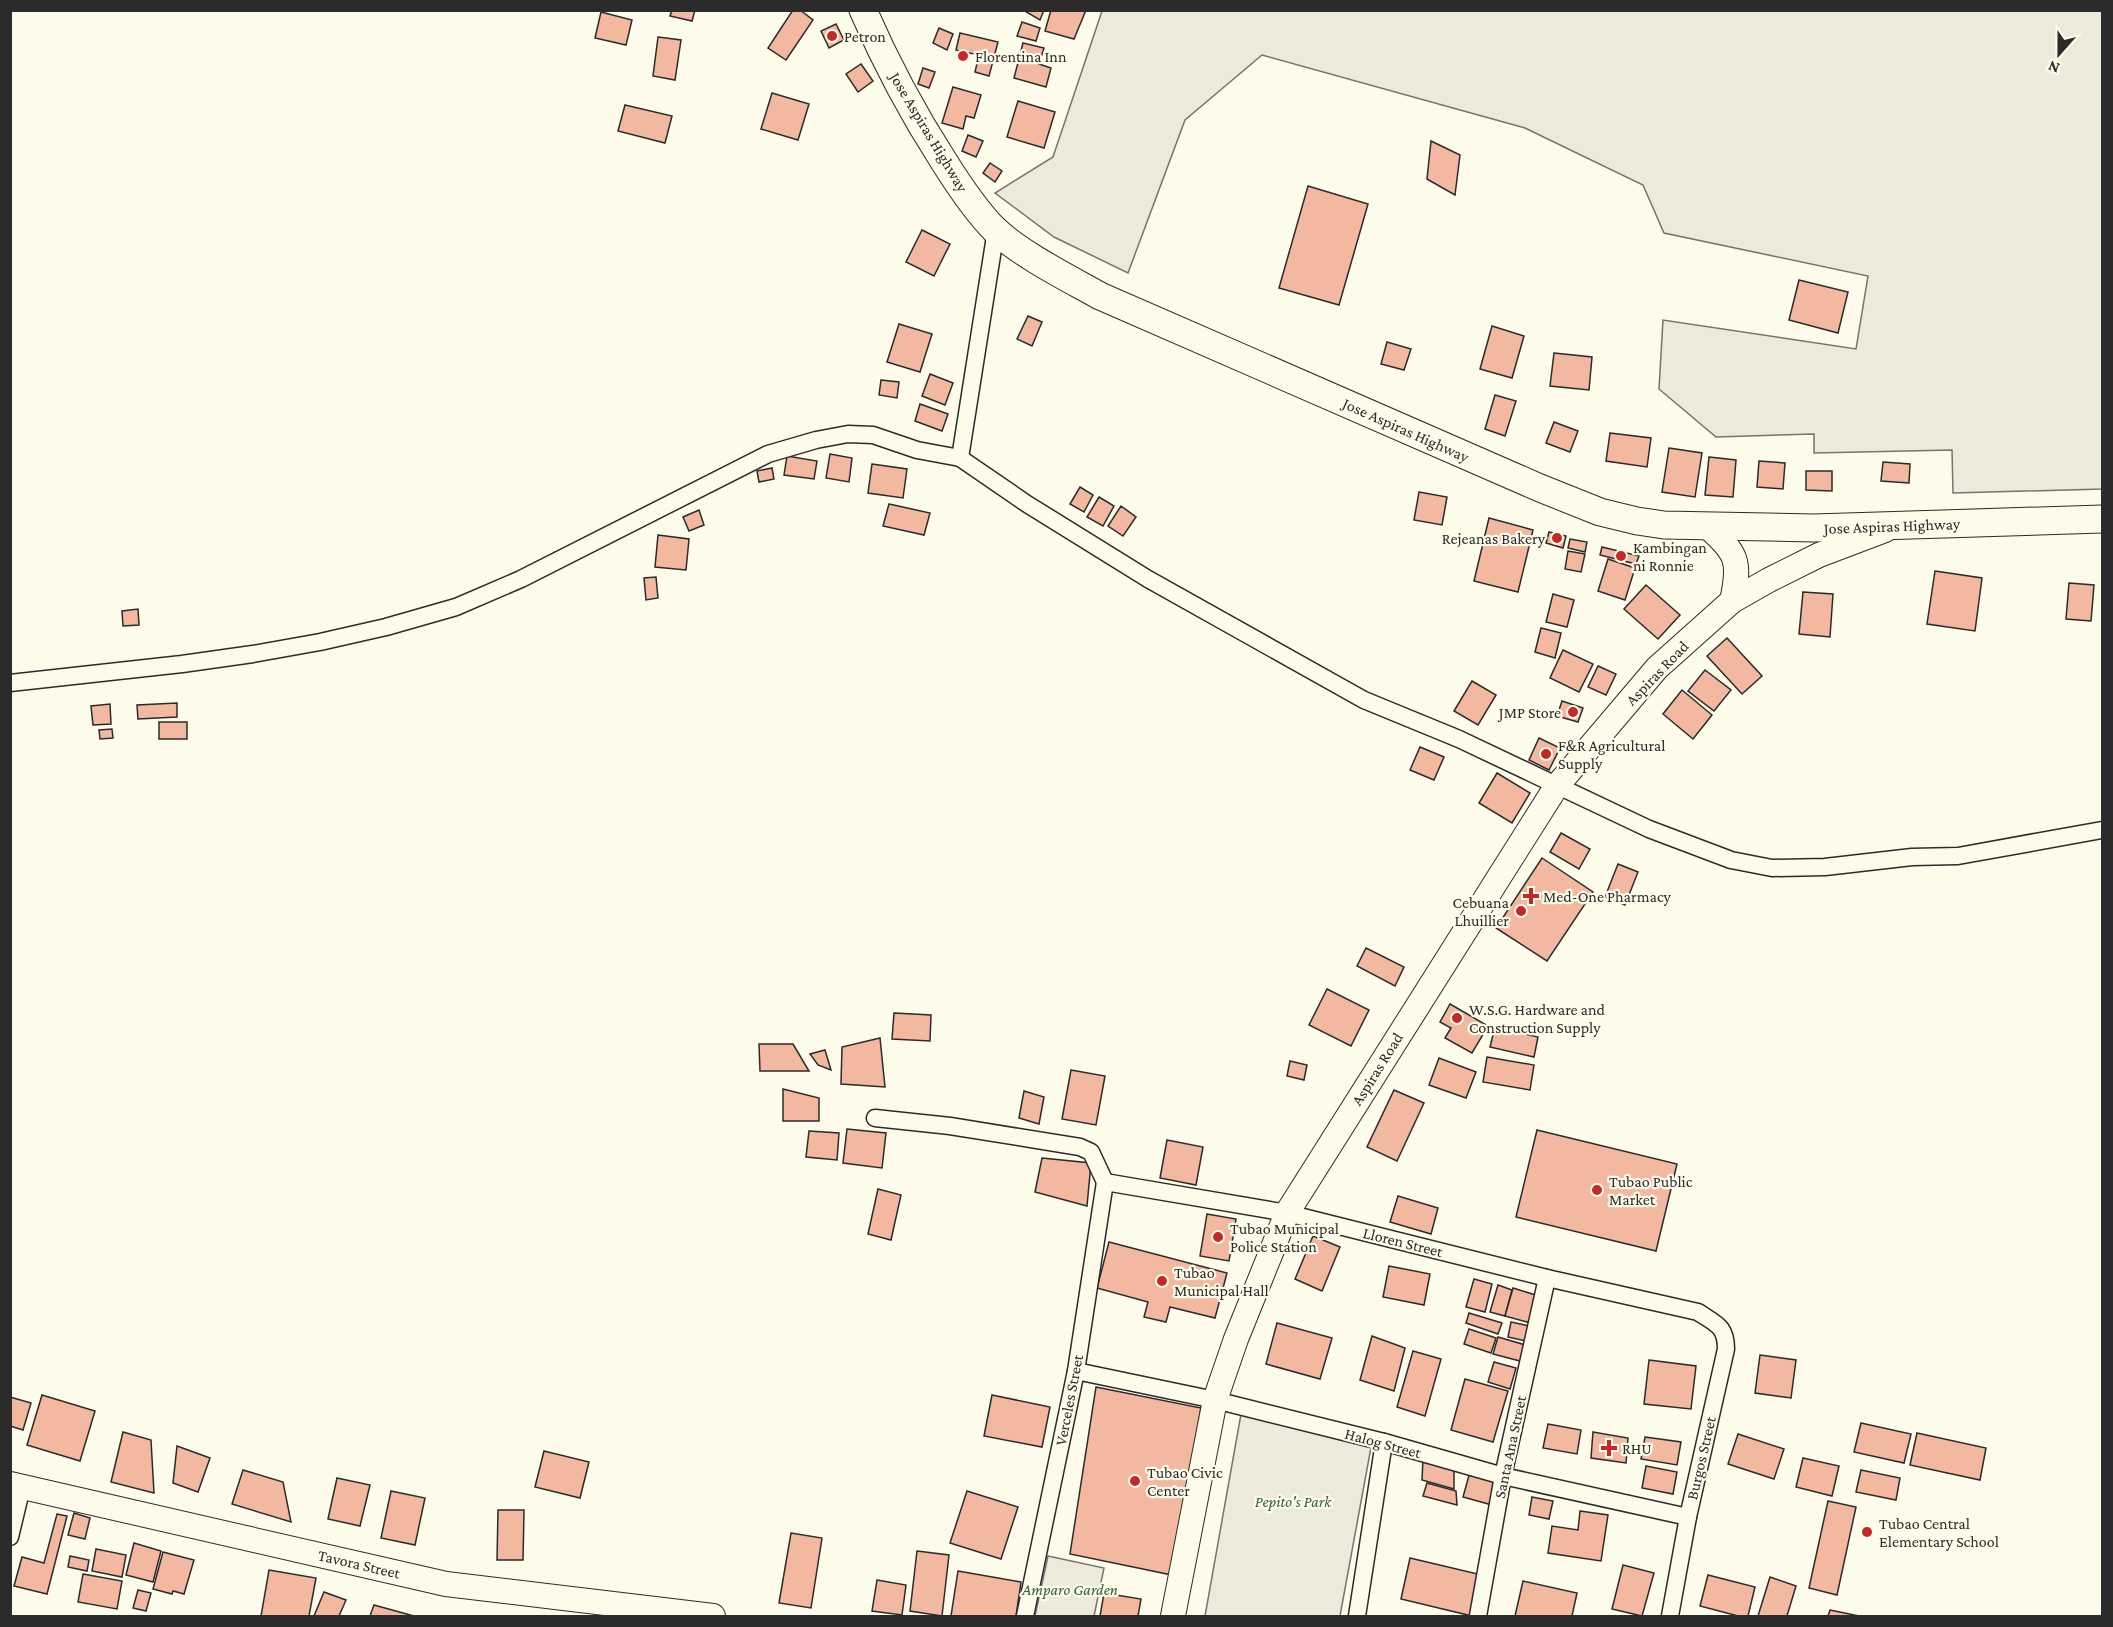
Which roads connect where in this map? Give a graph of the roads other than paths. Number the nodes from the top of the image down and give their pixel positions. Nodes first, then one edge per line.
1 (863, 10) edge
2 (996, 230) junction
3 (960, 458) junction
4 (2103, 519) edge
5 (1707, 526) junction
6 (1893, 527) junction
7 (1732, 601) junction
8 (10, 683) edge
9 (1556, 787) junction
10 (2103, 830) edge
11 (876, 1118) dead end
12 (1105, 1182) junction
13 (1287, 1213) junction
14 (1547, 1278) junction
15 (1698, 1312) joint
16 (1076, 1371) junction
17 (1215, 1400) junction
18 (1384, 1442) junction
19 (1503, 1476) junction
20 (16, 1485) edge
21 (1688, 1517) junction
22 (10, 1537) edge
23 (713, 1617) edge
24 (1025, 1617) edge
25 (1173, 1617) edge
26 (1357, 1617) edge
27 (1478, 1617) edge
28 (1670, 1617) edge

1 - 2 main road, Jose Aspiras Highway
2 - 3 street
2 - 5 main road, Jose Aspiras Highway
3 - 8 street
3 - 9 street
4 - 6 main road, Jose Aspiras Highway
5 - 6 main road, Jose Aspiras Highway
5 - 7 main road
6 - 7 main road, Aspiras Road
7 - 9 main road, Aspiras Road
9 - 10 street
9 - 13 main road, Aspiras Road
11 - 12 street
12 - 13 street, Lloren Street
12 - 16 street, Verceles Street
13 - 14 street, Lloren Street
13 - 17 main road, Aspiras Road
14 - 15 street, Lloren Street
14 - 19 street, Santa Ana Street
15 - 21 street, Burgos Street
16 - 17 street, Halog Street
16 - 24 street, Verceles Street
17 - 18 street, Halog Street
17 - 25 main road, Aspiras Road
18 - 19 street, Halog Street
18 - 26 street
19 - 21 street, Halog Street
19 - 27 street, Santa Ana Street
20 - 22 street
20 - 23 main road, Tavora Street
21 - 28 street, Burgos Street

